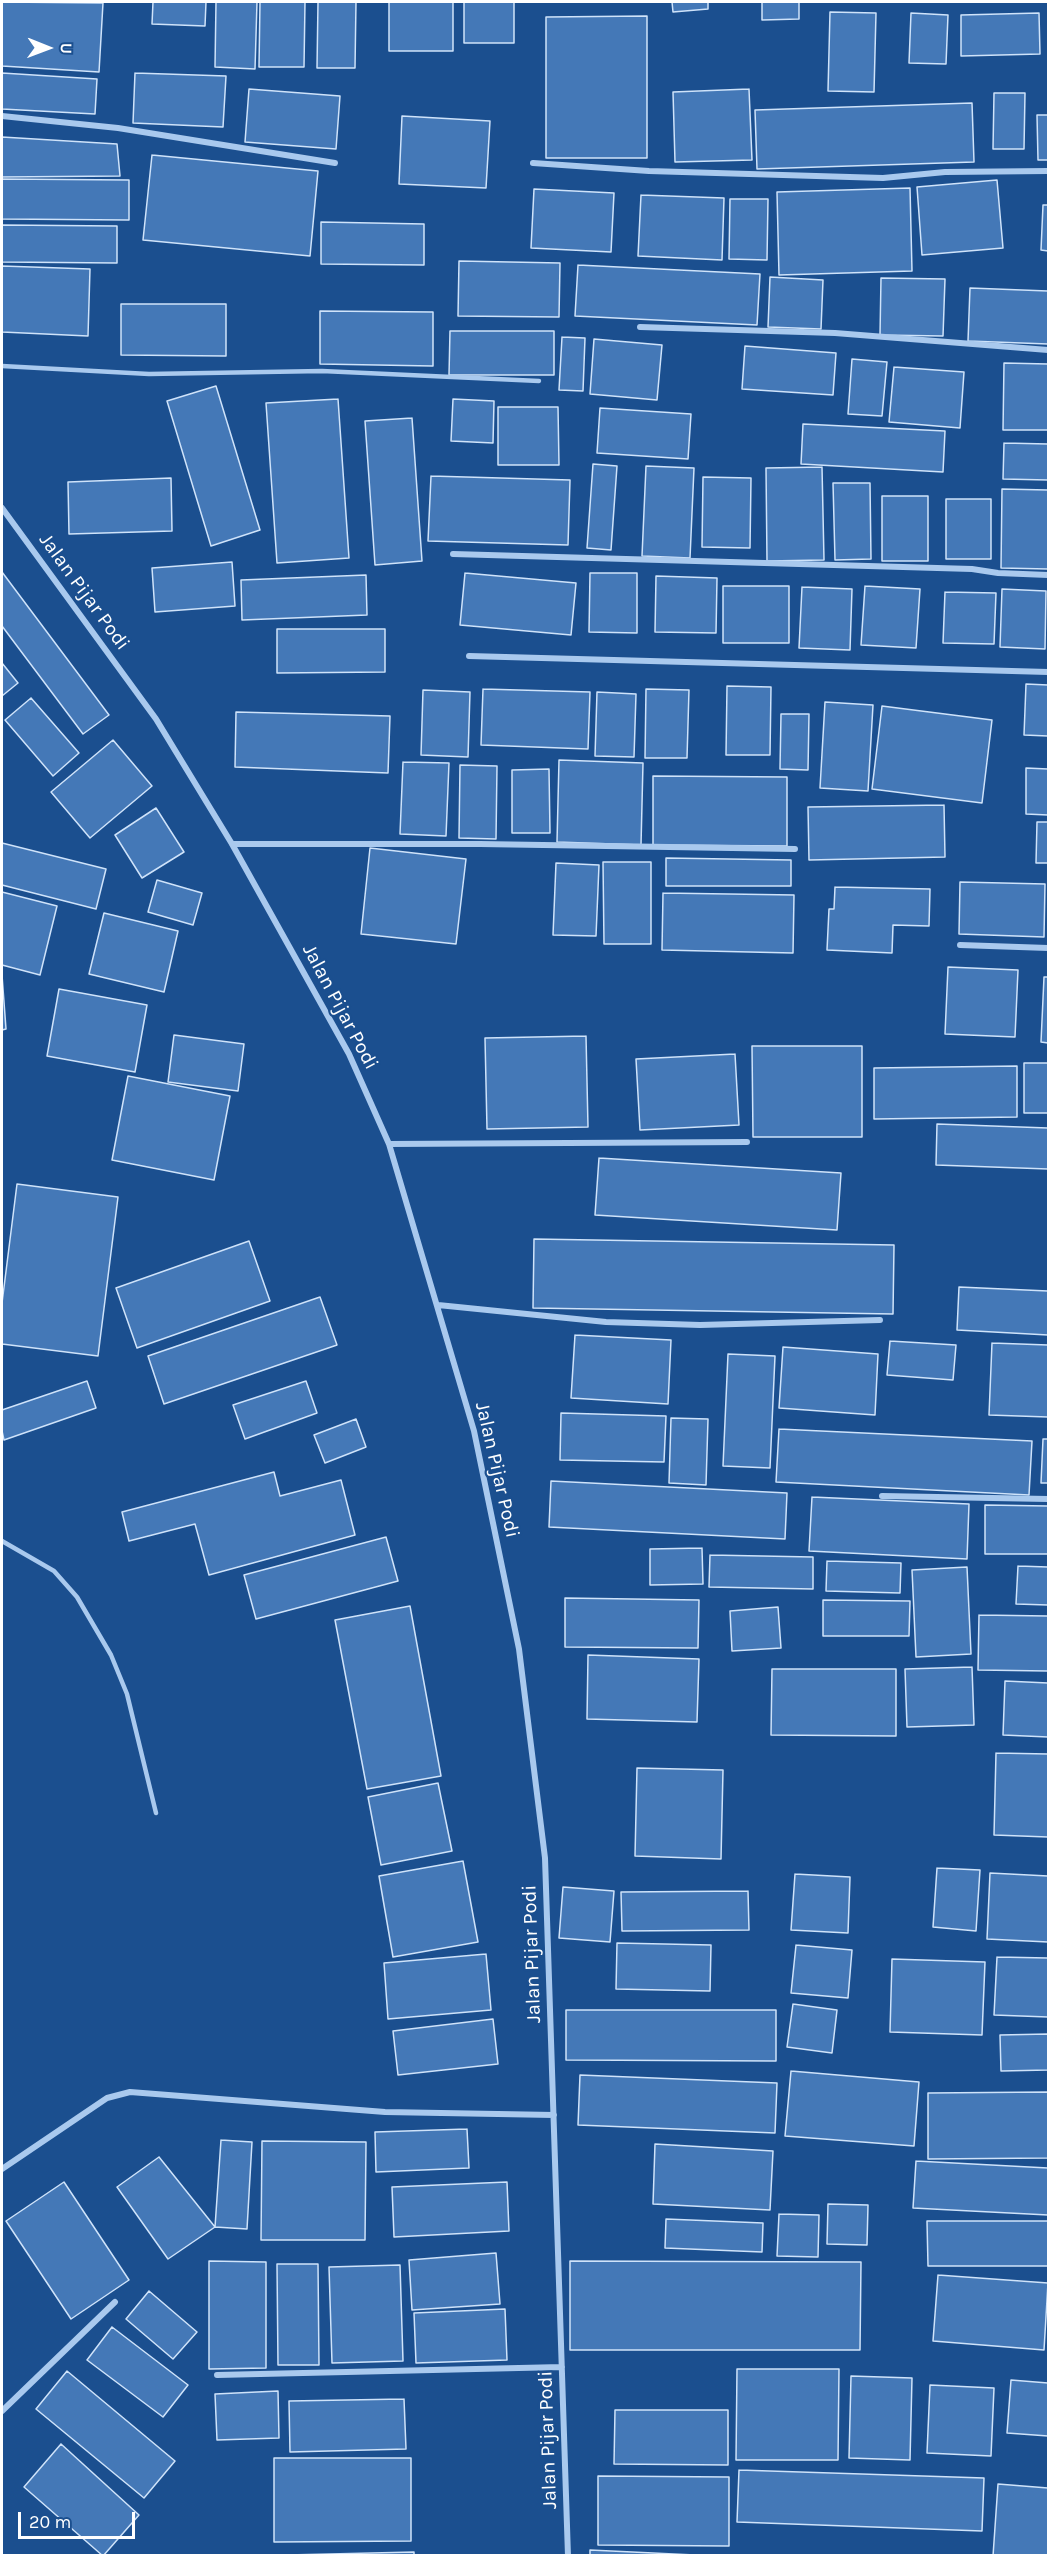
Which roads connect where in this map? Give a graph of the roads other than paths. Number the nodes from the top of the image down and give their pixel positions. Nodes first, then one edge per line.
1 (2, 117) edge
2 (335, 163) dead end
3 (533, 163) dead end
4 (1048, 171) edge
5 (640, 327) dead end
6 (1048, 350) edge
7 (2, 366) edge
8 (539, 381) dead end
9 (2, 508) edge
10 (453, 554) dead end
11 (1048, 575) edge
12 (468, 656) dead end
13 (1048, 672) edge
14 (232, 844) junction
15 (795, 849) dead end
16 (960, 945) dead end
17 (1048, 948) edge
18 (747, 1142) dead end
19 (389, 1144) junction
20 (438, 1305) junction
21 (880, 1320) dead end
22 (882, 1496) dead end
23 (1048, 1499) edge
24 (2, 1541) edge
25 (156, 1813) dead end
26 (554, 2115) junction
27 (2, 2169) edge
28 (115, 2302) dead end
29 (562, 2367) junction
30 (217, 2375) dead end
31 (2, 2411) edge
32 (568, 2556) edge

1 - 2 street
3 - 4 street
5 - 6 street
7 - 8 lane
9 - 14 street, Jalan Pijar Podi
10 - 11 street
12 - 13 street
14 - 15 street
14 - 19 street, Jalan Pijar Podi
16 - 17 street
18 - 19 street
19 - 20 street, Jalan Pijar Podi
20 - 21 street
20 - 26 street, Jalan Pijar Podi
22 - 23 street
24 - 25 lane
26 - 27 street
26 - 29 street, Jalan Pijar Podi
28 - 31 street
29 - 30 street
29 - 32 street, Jalan Pijar Podi

